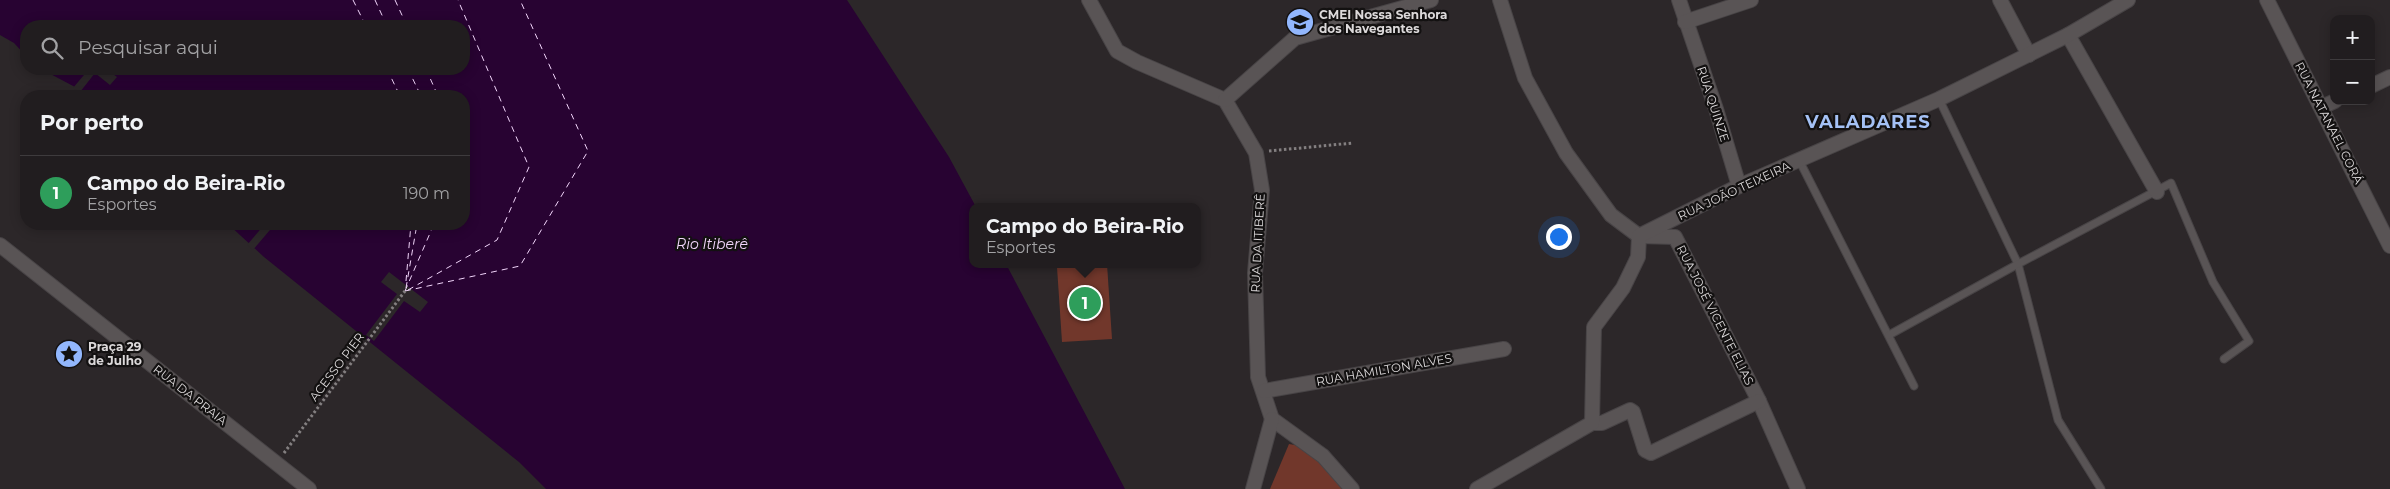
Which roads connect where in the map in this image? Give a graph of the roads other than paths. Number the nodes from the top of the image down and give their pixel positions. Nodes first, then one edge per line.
1 (1089, 0) edge
2 (1426, 0) edge
3 (1500, 0) edge
4 (1679, 0) edge
5 (1751, 0) edge
6 (2000, 0) edge
7 (2128, 0) edge
8 (2266, 0) edge
9 (1685, 22) junction
10 (2068, 35) junction
11 (2029, 55) junction
12 (2390, 77) edge
13 (2375, 84) edge
14 (1939, 99) junction
15 (1225, 100) junction
16 (2330, 103) edge
17 (2322, 107) junction
18 (1799, 160) junction
19 (1739, 186) junction
20 (2157, 192) junction
21 (1639, 236) junction
22 (0, 245) edge
23 (2390, 246) edge
24 (2018, 264) junction
25 (1889, 335) junction
26 (1504, 349) dead end
27 (2224, 360) dead end
28 (1914, 386) dead end
29 (1264, 391) junction
30 (1759, 400) junction
31 (1272, 419) junction
32 (1592, 423) junction
33 (309, 489) edge
34 (1253, 489) edge
35 (1352, 489) edge
36 (1477, 489) edge
37 (1798, 489) edge
38 (2101, 489) edge

1 - 15 street
2 - 15 street
3 - 21 street
4 - 9 street, RUA QUINZE
5 - 9 street
6 - 11 street
7 - 10 street, RUA JOÃO TEIXEIRA
8 - 17 street, RUA NATANAEL CORÁ
9 - 19 street, RUA QUINZE
10 - 11 street, RUA JOÃO TEIXEIRA
10 - 20 street
11 - 14 street, RUA JOÃO TEIXEIRA
12 - 13 street
14 - 18 street, RUA JOÃO TEIXEIRA
14 - 24 lane
15 - 29 street, RUA DA ITIBERÊ
16 - 17 street
17 - 23 street, RUA NATANAEL CORÁ
18 - 19 street, RUA JOÃO TEIXEIRA
18 - 25 lane
19 - 21 street, RUA JOÃO TEIXEIRA
20 - 24 lane
20 - 27 lane
21 - 30 street, RUA JOSÉ VICENTE ELIAS
21 - 32 street
22 - 33 street, RUA DA PRAIA
24 - 25 lane
24 - 38 lane
25 - 28 lane
26 - 29 street, RUA HAMILTON ALVES
29 - 31 street, RUA DA ITIBERÊ
30 - 32 street
30 - 37 street, RUA JOSÉ VICENTE ELIAS
31 - 34 street
31 - 35 street
32 - 36 street

